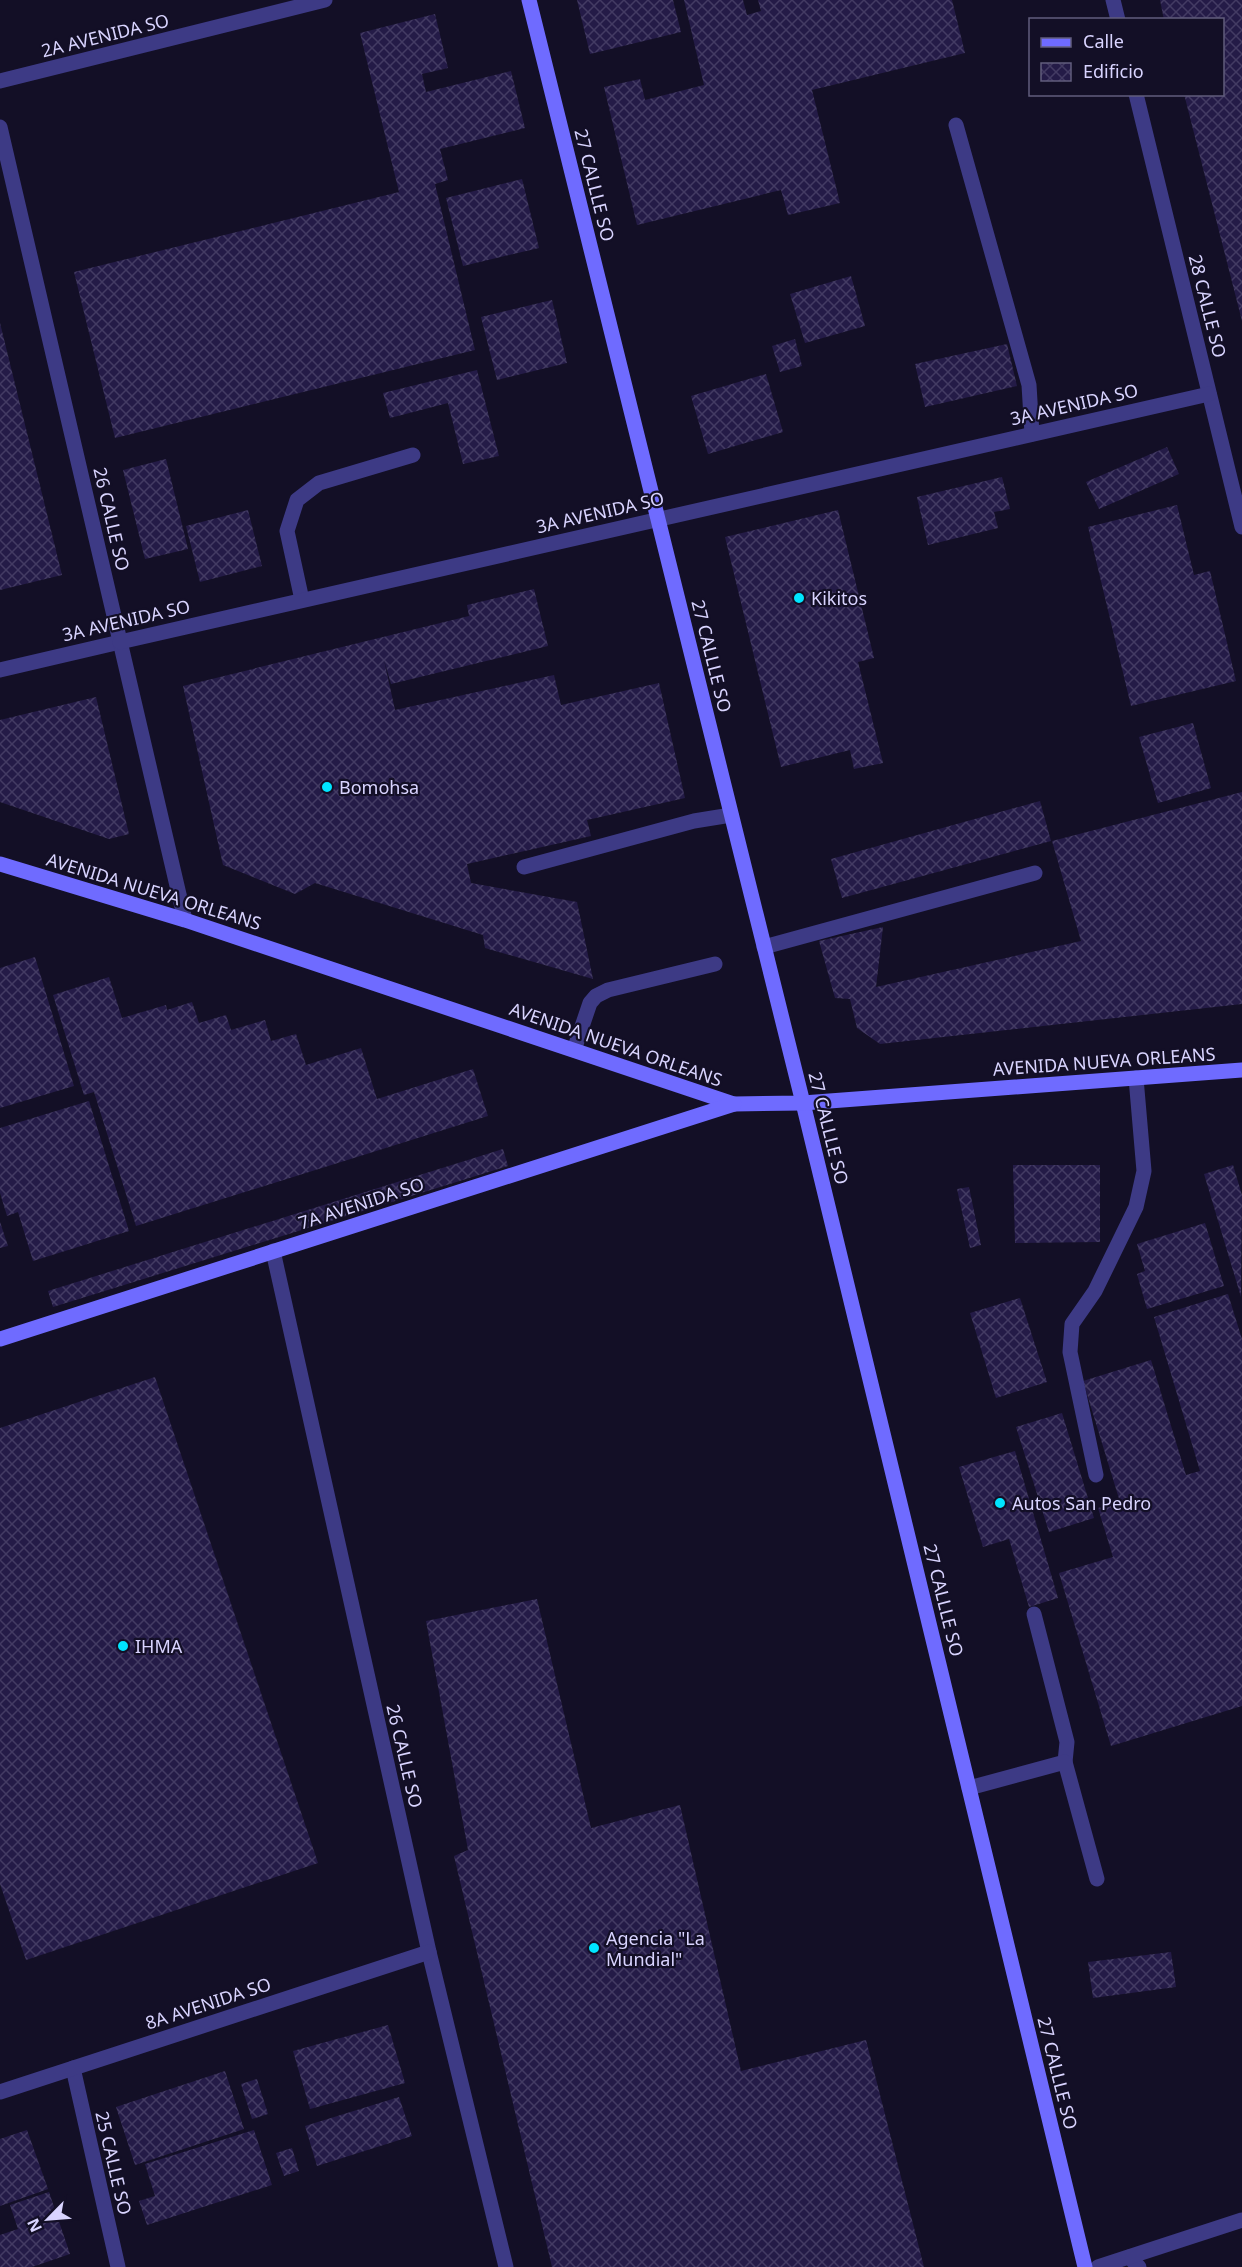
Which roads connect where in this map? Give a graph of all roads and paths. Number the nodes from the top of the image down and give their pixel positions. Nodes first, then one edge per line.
1 (325, 0) edge
2 (529, 0) edge
3 (1113, 0) edge
4 (1118, 18) edge
5 (0, 81) edge
6 (1136, 96) edge
7 (956, 125) dead end
8 (0, 127) edge
9 (1209, 394) junction
10 (1032, 434) junction
11 (413, 455) dead end
12 (657, 519) junction
13 (1242, 527) edge
14 (302, 600) junction
15 (120, 642) junction
16 (0, 670) edge
17 (731, 814) junction
18 (0, 864) edge
19 (524, 867) dead end
20 (1035, 873) dead end
21 (185, 920) junction
22 (764, 948) junction
23 (715, 964) dead end
24 (574, 1050) junction
25 (1242, 1070) edge
26 (1136, 1078) junction
27 (803, 1103) junction
28 (734, 1104) junction
29 (273, 1251) junction
30 (0, 1339) edge
31 (1096, 1475) dead end
32 (1034, 1614) dead end
33 (1065, 1762) junction
34 (969, 1788) junction
35 (1097, 1879) dead end
36 (429, 1952) junction
37 (73, 2068) junction
38 (0, 2092) edge
39 (1242, 2220) edge
40 (1134, 2262) edge
41 (118, 2267) edge
42 (506, 2267) edge
43 (1085, 2267) edge
44 (1098, 2267) edge

1 - 5 street, 2A AVENIDA SO
2 - 12 main road, 27 CALLLE SO
3 - 4 street
6 - 9 street, 28 CALLE SO
7 - 10 street
8 - 15 street, 26 CALLE SO
9 - 10 street, 3A AVENIDA SO
9 - 13 street, 28 CALLE SO
10 - 12 street, 3A AVENIDA SO
11 - 14 street
12 - 14 street, 3A AVENIDA SO
12 - 17 main road, 27 CALLLE SO
14 - 15 street, 3A AVENIDA SO
15 - 16 street, 3A AVENIDA SO
15 - 21 street, 26 CALLE SO
17 - 19 street
17 - 22 main road, 27 CALLLE SO
18 - 21 main road, AVENIDA NUEVA ORLEANS
20 - 22 street
21 - 24 main road, AVENIDA NUEVA ORLEANS
22 - 27 main road, 27 CALLLE SO
23 - 24 street
24 - 28 main road, AVENIDA NUEVA ORLEANS
25 - 26 main road, AVENIDA NUEVA ORLEANS
26 - 27 main road, AVENIDA NUEVA ORLEANS
26 - 31 street
27 - 28 main road, AVENIDA NUEVA ORLEANS
27 - 34 main road, 27 CALLLE SO
28 - 29 main road, 7A AVENIDA SO
29 - 30 main road, 7A AVENIDA SO
29 - 36 street, 26 CALLE SO
32 - 33 street
33 - 34 street
33 - 35 street
34 - 43 main road, 27 CALLLE SO
36 - 37 street, 8A AVENIDA SO
36 - 42 street, 26 CALLE SO
37 - 38 street, 8A AVENIDA SO
37 - 41 street, 25 CALLE SO
39 - 40 street
40 - 44 street

